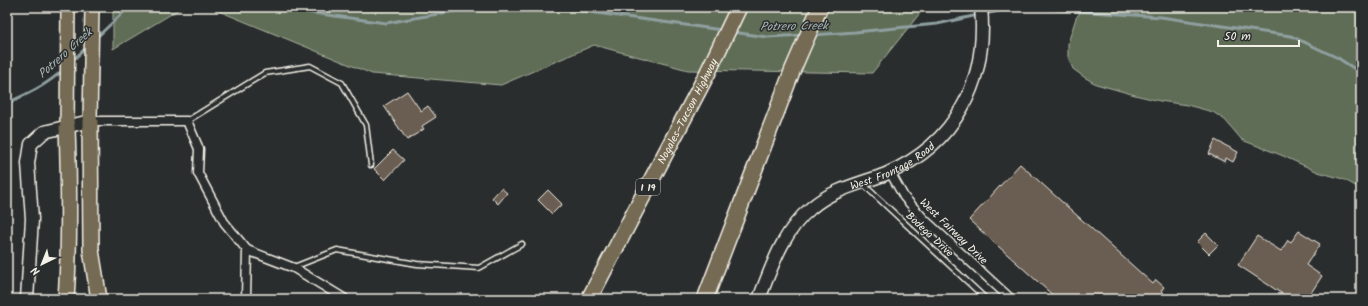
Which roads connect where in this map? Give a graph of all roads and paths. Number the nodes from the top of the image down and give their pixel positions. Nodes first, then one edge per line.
1 (92, 7) edge
2 (739, 7) edge
3 (820, 7) edge
4 (981, 7) edge
5 (68, 10) edge
6 (187, 121) junction
7 (90, 122) junction
8 (67, 126) junction
9 (371, 165) dead end
10 (890, 172) junction
11 (861, 182) junction
12 (522, 244) dead end
13 (247, 250) junction
14 (294, 268) junction
15 (27, 299) edge
16 (66, 299) edge
17 (99, 299) edge
18 (246, 299) edge
19 (345, 299) edge
20 (589, 299) edge
21 (705, 299) edge
22 (759, 299) edge
23 (986, 299) edge
24 (1011, 299) edge

1 - 7 main road
2 - 20 highway, Nogales–Tucson Highway / I 19
3 - 21 highway
4 - 10 street, West Frontage Road
5 - 8 main road
6 - 7 street
6 - 9 lane
6 - 13 street
7 - 8 street
7 - 17 highway
8 - 15 street
8 - 16 highway
10 - 11 street, West Frontage Road
10 - 24 street, West Fairway Drive
11 - 22 street, West Frontage Road
11 - 23 lane, Bodega Drive
12 - 14 lane
13 - 14 street
13 - 18 street
14 - 19 street

